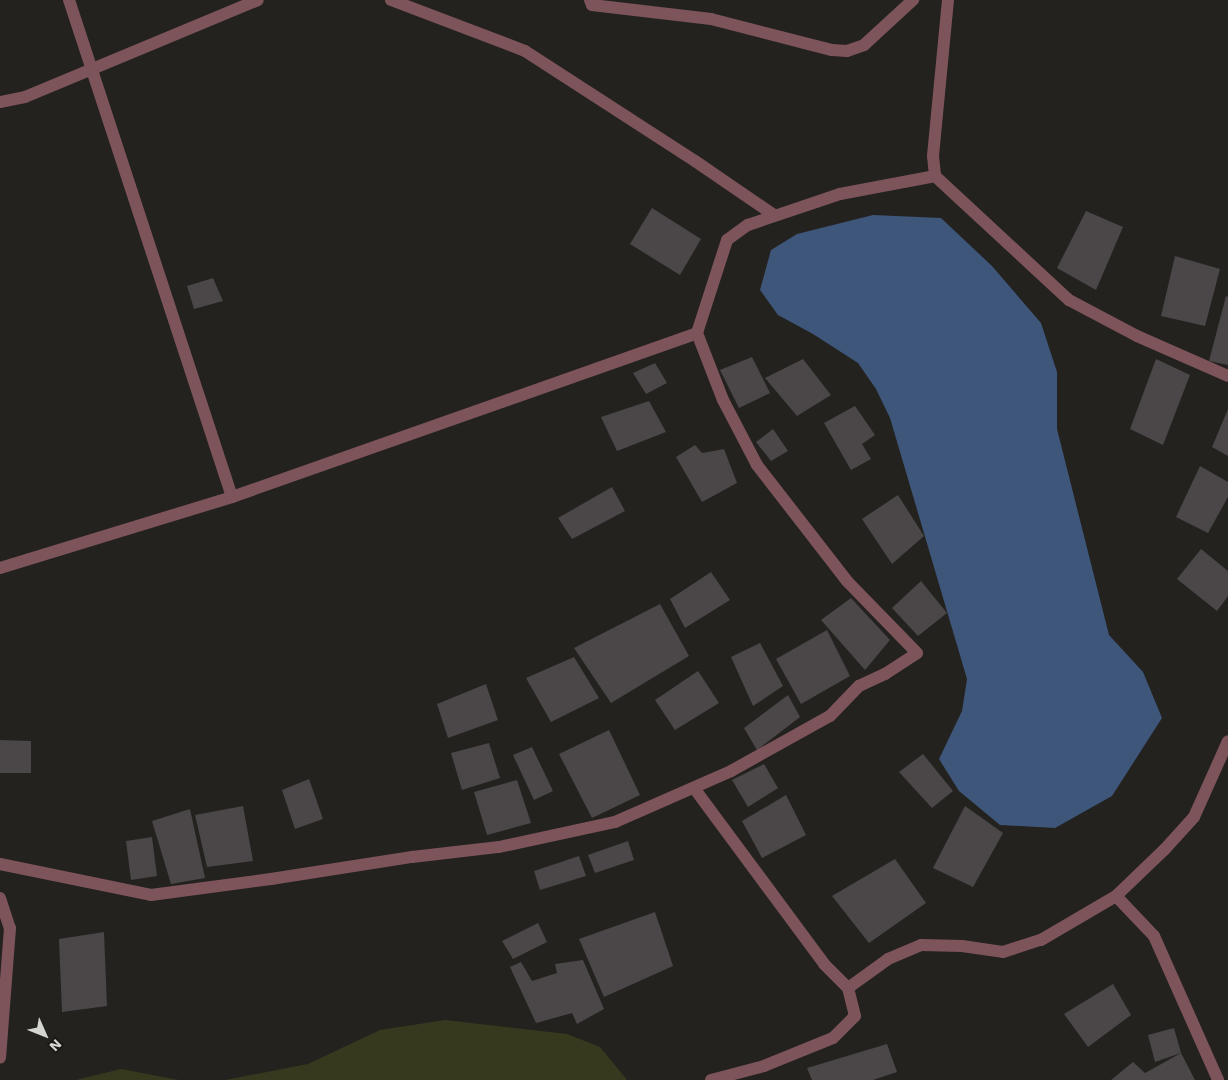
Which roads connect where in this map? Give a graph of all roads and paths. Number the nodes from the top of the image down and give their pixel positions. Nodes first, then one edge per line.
1 (69, 0) edge
2 (258, 0) edge
3 (391, 0) edge
4 (590, 0) edge
5 (913, 0) edge
6 (948, 0) edge
7 (93, 70) junction
8 (0, 102) edge
9 (935, 176) junction
10 (774, 215) junction
11 (697, 333) junction
12 (1228, 376) edge
13 (232, 497) junction
14 (0, 568) edge
15 (1228, 741) edge
16 (694, 788) junction
17 (0, 864) edge
18 (1116, 896) junction
19 (0, 898) edge
20 (848, 988) junction
21 (0, 1058) edge
22 (712, 1080) edge
23 (1218, 1080) edge

1 - 7 street
2 - 7 street
3 - 10 street
4 - 5 street
6 - 9 street
7 - 8 street
7 - 13 street
9 - 10 street
9 - 12 street
10 - 11 street
11 - 13 street
11 - 16 street
13 - 14 street
15 - 18 street
16 - 17 street
16 - 20 street
18 - 20 street
18 - 23 street
19 - 21 street
20 - 22 street

